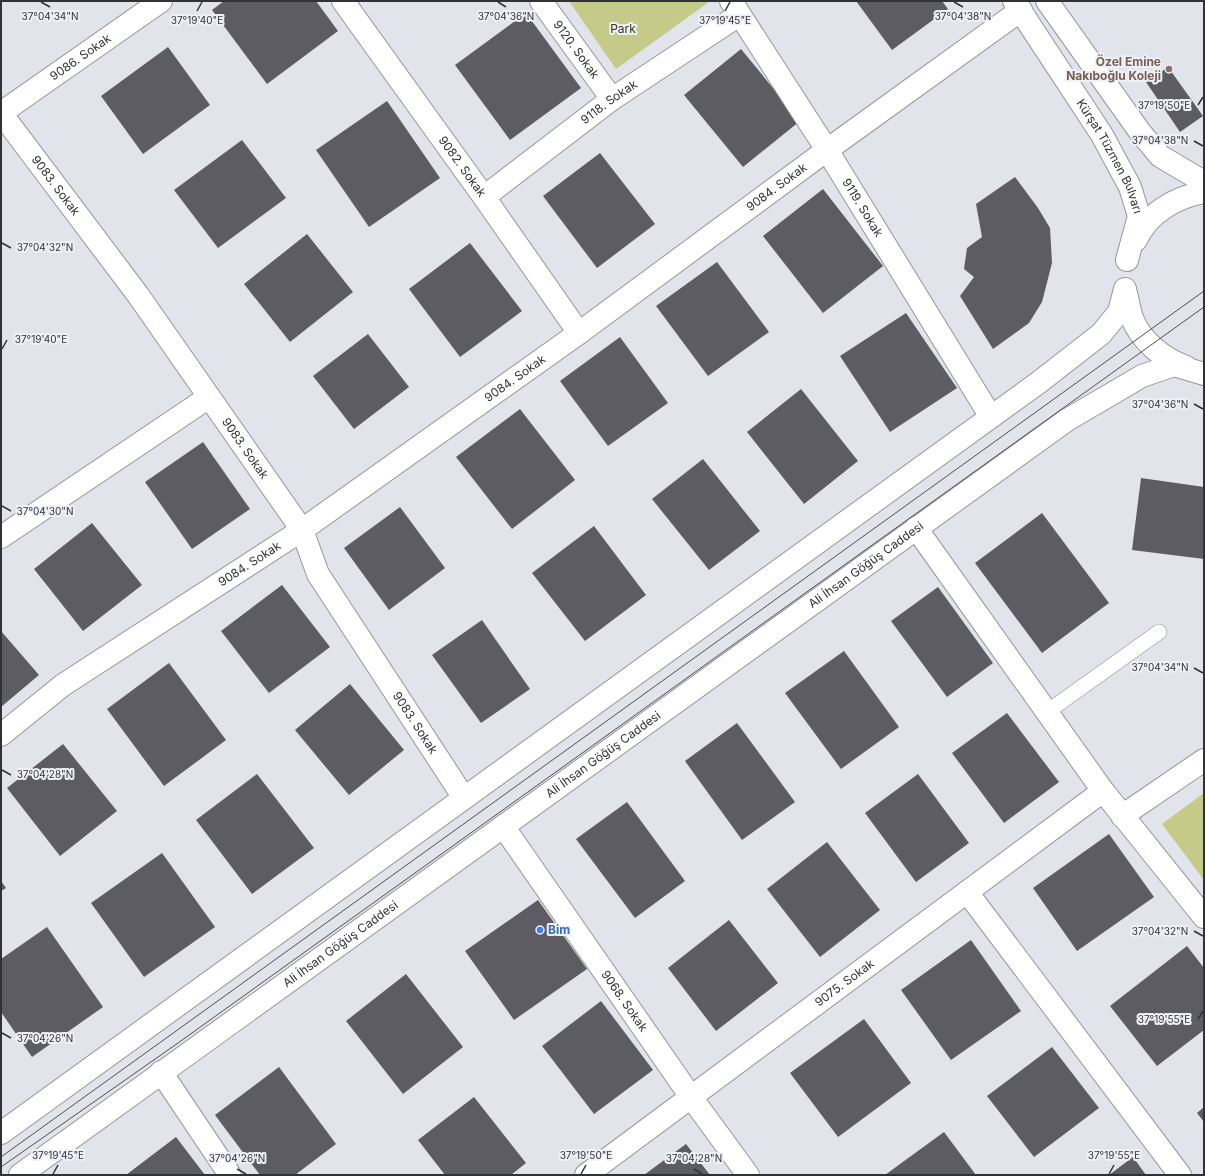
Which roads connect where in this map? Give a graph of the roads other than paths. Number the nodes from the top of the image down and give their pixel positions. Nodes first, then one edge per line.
1 (161, 1) edge
2 (343, 1) edge
3 (541, 1) edge
4 (1047, 1) edge
5 (1017, 6) edge
6 (735, 8) edge
7 (612, 99) junction
8 (1, 113) edge
9 (827, 150) junction
10 (1204, 182) edge
11 (1204, 192) edge
12 (484, 197) junction
13 (1127, 260) junction
14 (1125, 289) junction
15 (579, 334) junction
16 (1203, 373) edge
17 (209, 397) junction
18 (991, 417) junction
19 (916, 528) junction
20 (302, 530) junction
21 (1, 537) edge
22 (1159, 632) dead end
23 (1047, 712) junction
24 (1, 735) edge
25 (1204, 760) edge
26 (1103, 791) junction
27 (464, 798) junction
28 (1122, 816) junction
29 (503, 826) junction
30 (967, 892) junction
31 (1204, 918) edge
32 (161, 1072) junction
33 (692, 1097) junction
34 (1, 1133) edge
35 (20, 1175) edge
36 (230, 1175) edge
37 (586, 1175) edge
38 (748, 1175) edge
39 (1180, 1175) edge

1 - 8 street, 9086. Sokak
2 - 12 street, 9082. Sokak
3 - 7 street, 9120. Sokak
4 - 10 street
5 - 9 street, 9084. Sokak
5 - 13 street, Kürşat Tüzmen Bulvarı
6 - 7 street, 9118. Sokak
6 - 9 street, 9119. Sokak
7 - 12 street, 9118. Sokak
8 - 17 street, 9083. Sokak
9 - 15 street, 9084. Sokak
9 - 18 street, 9119. Sokak
11 - 13 street
12 - 15 street, 9082. Sokak
13 - 14 street
14 - 16 street
14 - 18 street
15 - 20 street, 9084. Sokak
16 - 19 street, Ali İhsan Göğüş Caddesi
17 - 20 street, 9083. Sokak
17 - 21 street
18 - 27 street
19 - 23 street
19 - 29 street, Ali İhsan Göğüş Caddesi
20 - 24 street, 9084. Sokak
20 - 27 street, 9083. Sokak
22 - 23 lane
23 - 26 street
25 - 28 street
26 - 28 street
26 - 30 street, 9075. Sokak
27 - 34 street
28 - 31 street
29 - 32 street, Ali İhsan Göğüş Caddesi
29 - 33 street, 9068. Sokak
30 - 33 street, 9075. Sokak
30 - 39 street
32 - 35 street, Ali İhsan Göğüş Caddesi
32 - 36 street
33 - 37 street, 9075. Sokak
33 - 38 street, 9068. Sokak

